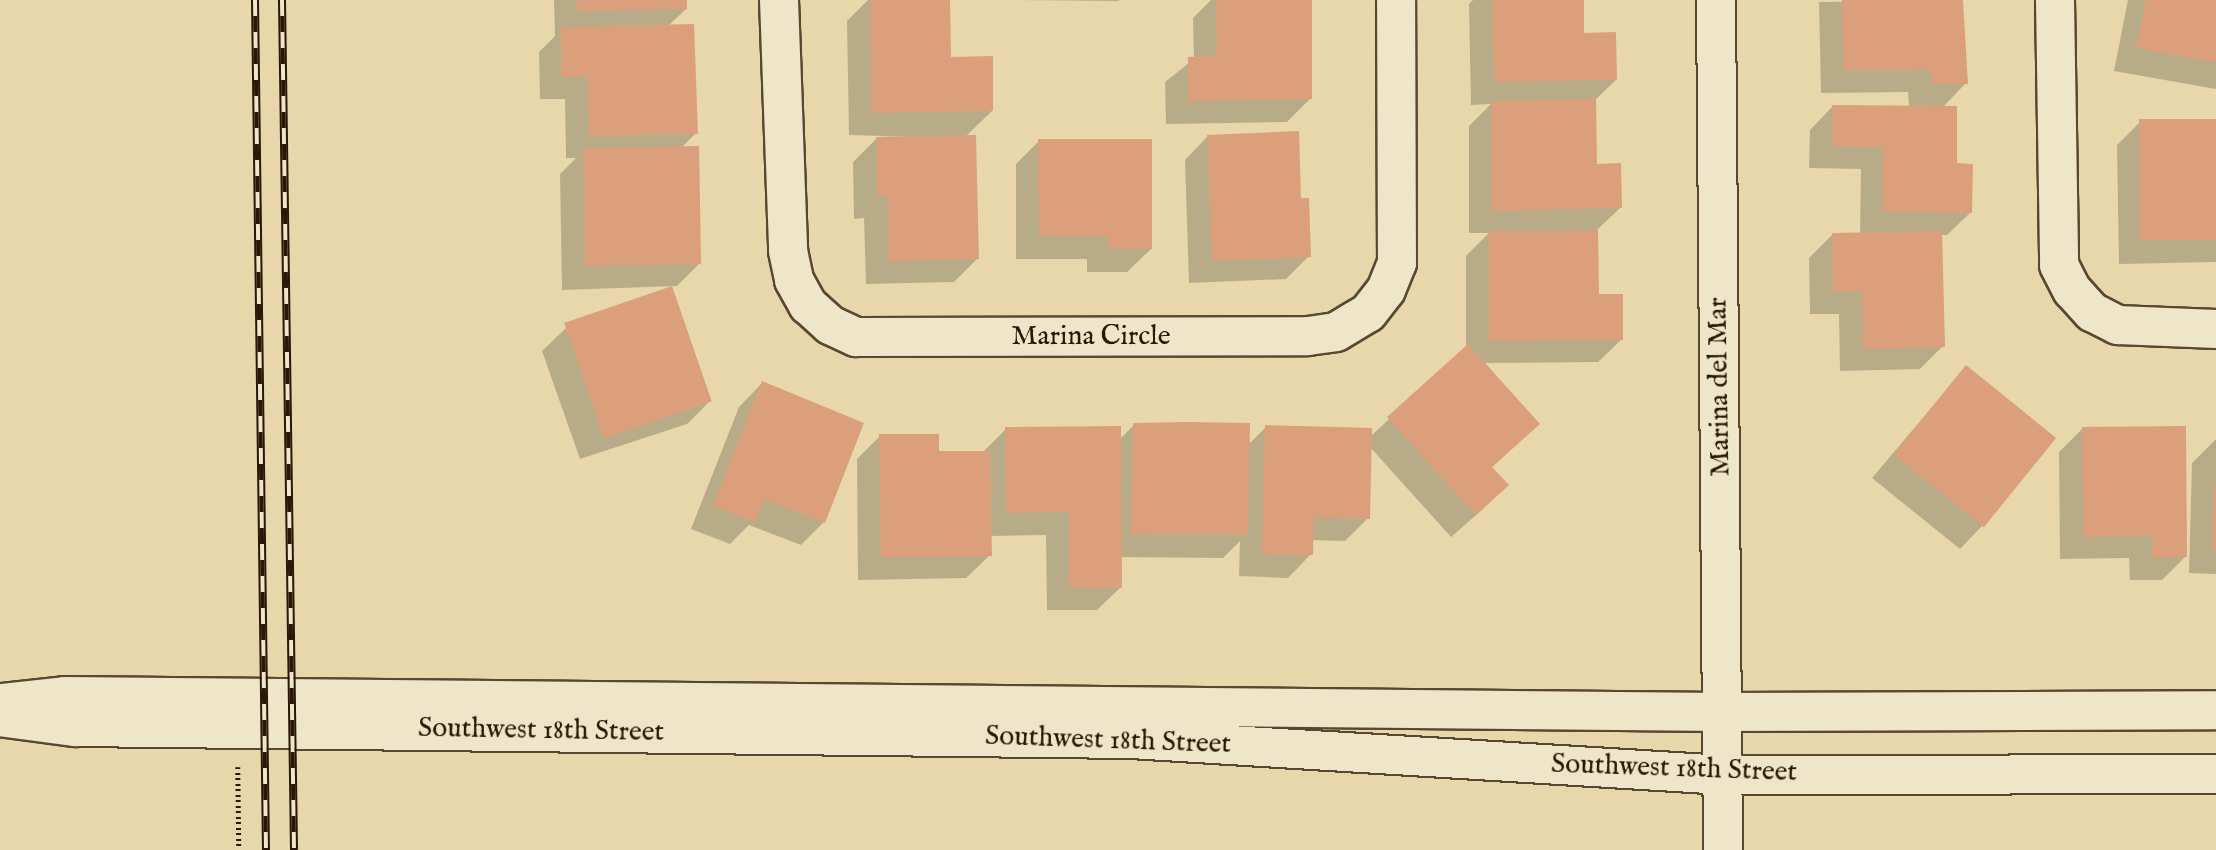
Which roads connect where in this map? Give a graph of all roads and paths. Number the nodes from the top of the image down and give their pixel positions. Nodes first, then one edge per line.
1 (779, 0) edge
2 (1396, 0) edge
3 (1716, 0) edge
4 (2055, 0) edge
5 (2216, 329) edge
6 (0, 703) edge
7 (2216, 710) edge
8 (1723, 712) junction
9 (0, 717) edge
10 (238, 728) junction
11 (2216, 774) edge
12 (1724, 775) junction
13 (239, 850) edge
14 (1723, 850) edge

1 - 2 main road, Marina Circle
3 - 8 main road, Marina del Mar
4 - 5 main road
6 - 8 main road, Southwest 18th Street
7 - 8 main road, Southwest 18th Street
8 - 12 main road, Marina del Mar
9 - 10 main road, Southwest 18th Street
10 - 12 main road, Southwest 18th Street
10 - 13 path
11 - 12 main road, Southwest 18th Street
12 - 14 main road, Marina del Mar

